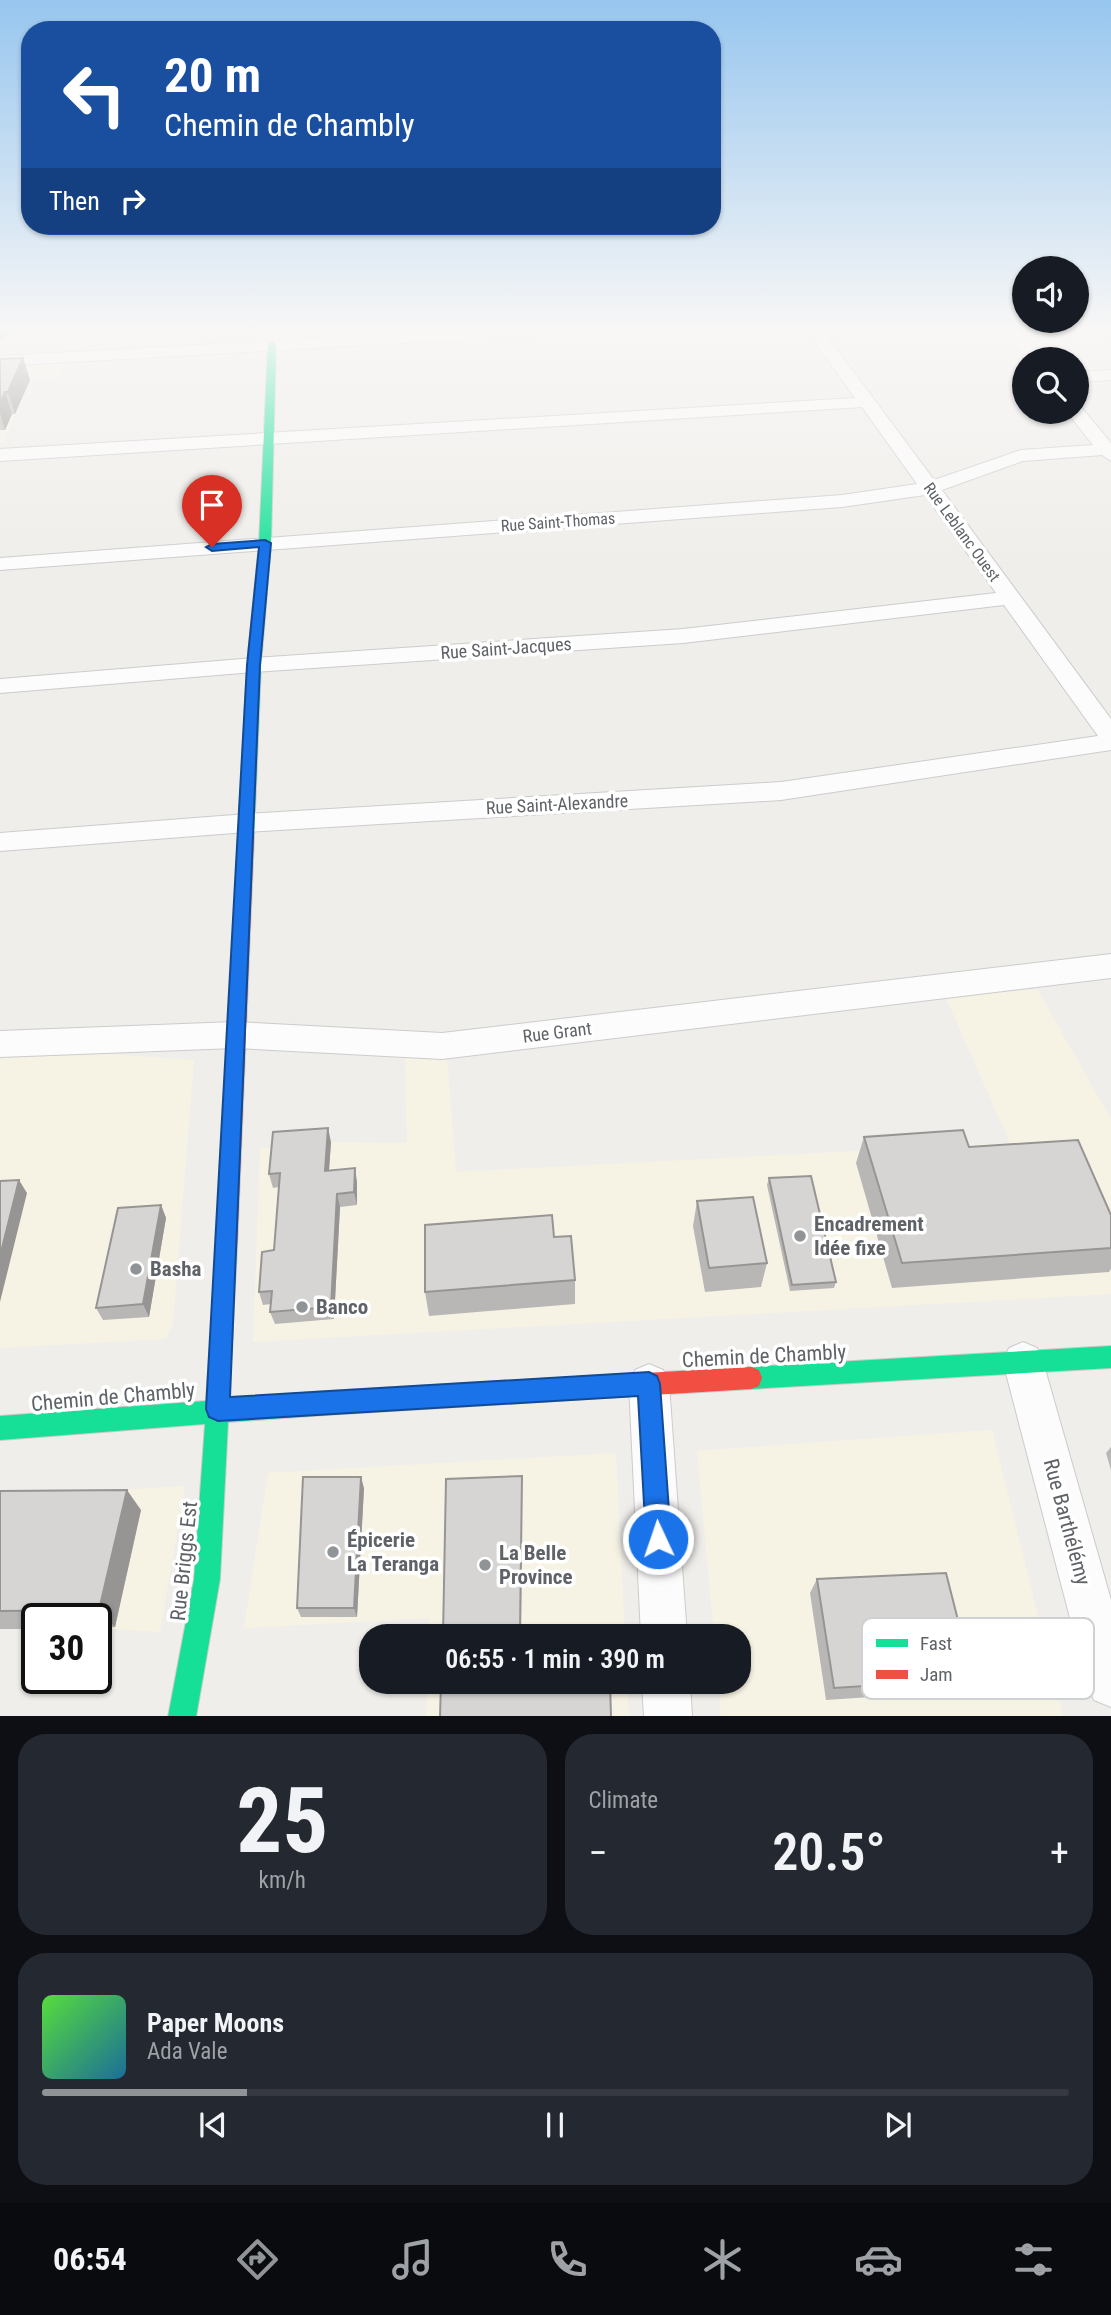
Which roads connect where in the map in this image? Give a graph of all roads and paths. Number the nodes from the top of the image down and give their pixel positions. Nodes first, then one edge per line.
1 (270, 408) edge
2 (766, 408) edge
3 (871, 408) edge
4 (1085, 424) edge
5 (269, 438) junction
6 (1109, 451) edge
7 (0, 455) edge
8 (930, 488) junction
9 (265, 543) junction
10 (0, 564) edge
11 (1011, 598) junction
12 (254, 665) junction
13 (0, 686) edge
14 (1111, 736) edge
15 (1111, 742) edge
16 (247, 822) junction
17 (0, 842) edge
18 (1111, 966) edge
19 (235, 1035) junction
20 (0, 1044) edge
21 (1111, 1357) edge
22 (1023, 1362) junction
23 (649, 1384) junction
24 (218, 1409) junction
25 (0, 1428) edge
26 (1093, 1618) edge
27 (1094, 1621) edge
28 (663, 1624) edge
29 (1111, 1683) edge
30 (667, 1694) edge
31 (182, 1716) edge
32 (668, 1716) edge

1 - 5 street, Rue Briggs Est
2 - 5 street
3 - 8 street, Rue Leblanc Ouest
4 - 6 street
5 - 7 street
5 - 9 street, Rue Briggs Est
6 - 8 street, Rue Saint-Thomas
8 - 9 street, Rue Saint-Thomas
8 - 11 street, Rue Leblanc Ouest
9 - 10 street, Rue Saint-Thomas
9 - 12 street, Rue Briggs Est
11 - 12 street, Rue Saint-Jacques
11 - 14 street, Rue Leblanc Ouest
12 - 13 street, Rue Saint-Jacques
12 - 16 street, Rue Briggs Est
15 - 16 street, Rue Saint-Alexandre
16 - 17 street, Rue Saint-Alexandre
16 - 19 street, Rue Briggs Est
18 - 19 street, Rue Grant
19 - 20 street, Rue Grant
19 - 24 street, Rue Briggs Est
21 - 22 street, Chemin de Chambly
22 - 23 street, Chemin de Chambly
22 - 26 street, Rue Barthélémy
23 - 24 street, Chemin de Chambly
23 - 28 street
24 - 25 street, Chemin de Chambly
24 - 31 street, Rue Briggs Est
27 - 29 street, Rue Barthélémy
30 - 32 street

